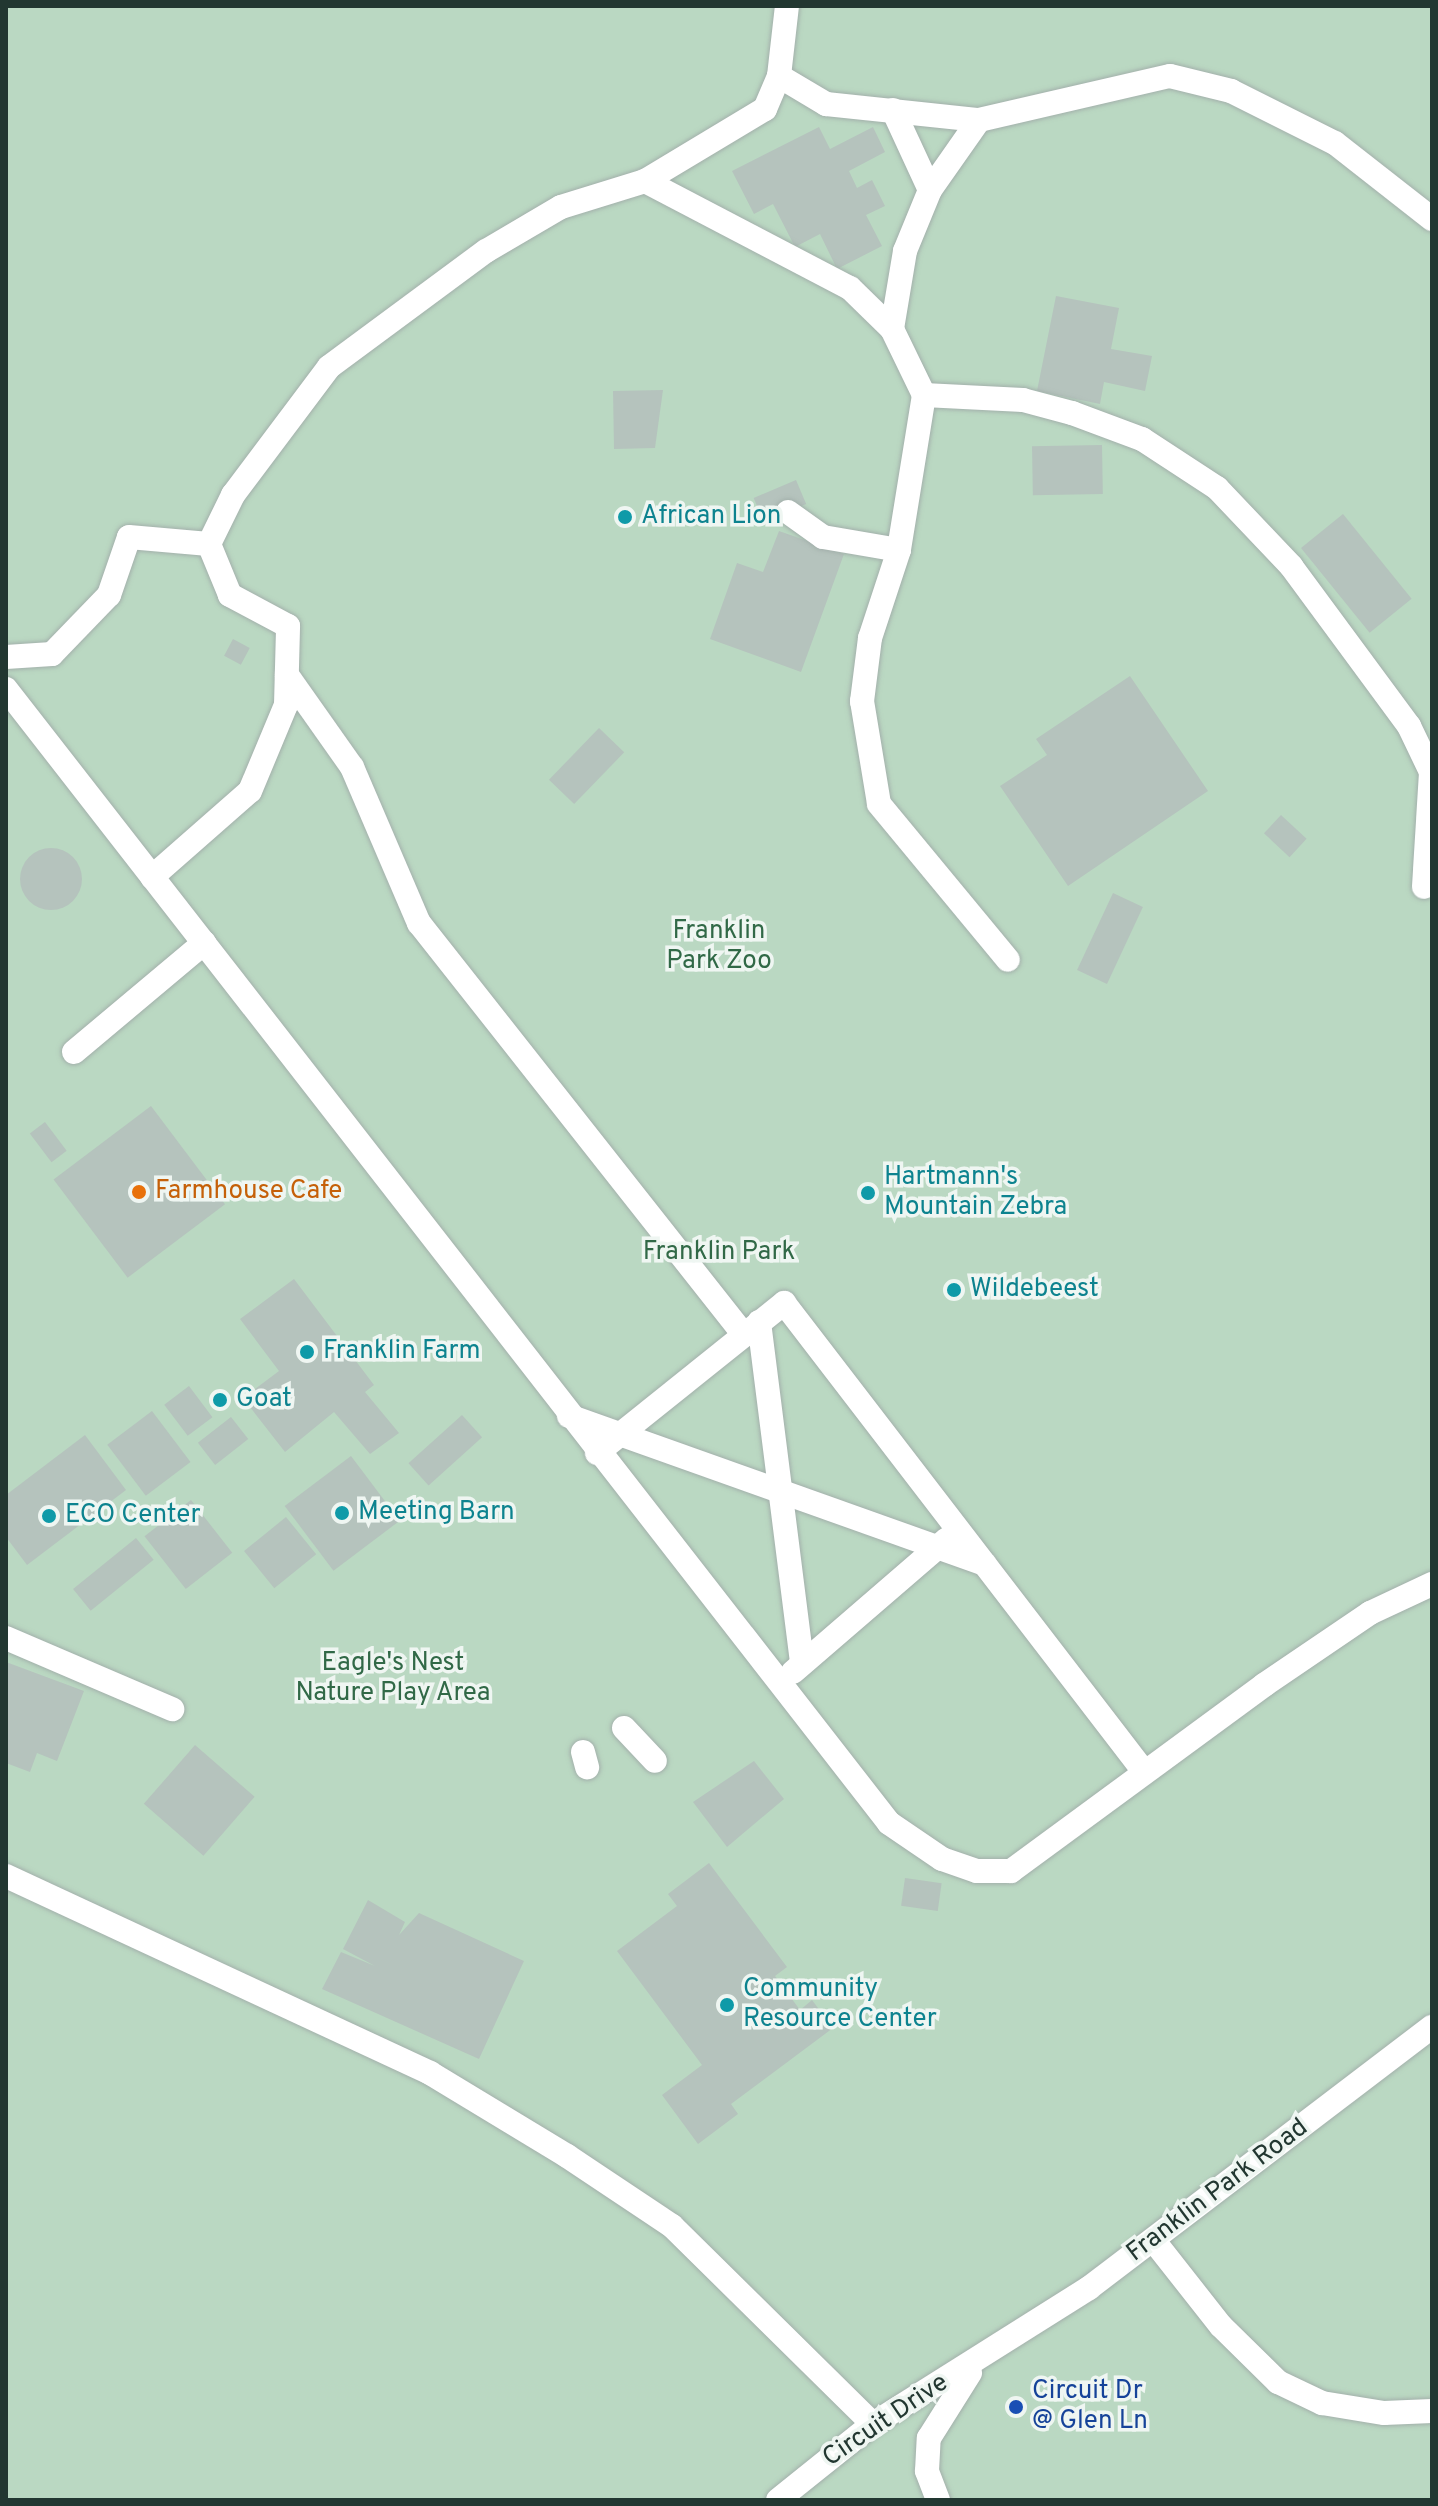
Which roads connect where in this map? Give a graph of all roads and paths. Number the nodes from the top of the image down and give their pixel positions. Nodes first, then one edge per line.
1 (787, 6) edge
2 (779, 76) junction
3 (893, 110) junction
4 (979, 120) junction
5 (645, 181) junction
6 (930, 190) junction
7 (1432, 219) edge
8 (892, 329) junction
9 (924, 395) junction
10 (788, 512) dead end
11 (209, 544) junction
12 (899, 550) junction
13 (6, 657) edge
14 (287, 675) junction
15 (6, 689) edge
16 (152, 877) junction
17 (1424, 887) dead end
18 (204, 943) junction
19 (1008, 960) dead end
20 (74, 1052) dead end
21 (752, 1328) junction
22 (569, 1416) junction
23 (620, 1435) junction
24 (597, 1453) junction
25 (780, 1491) junction
26 (958, 1529) junction
27 (937, 1547) junction
28 (984, 1564) junction
29 (1432, 1584) edge
30 (6, 1638) edge
31 (802, 1663) junction
32 (779, 1684) junction
33 (172, 1709) dead end
34 (624, 1728) dead end
35 (655, 1761) dead end
36 (1142, 1769) junction
37 (6, 1876) edge
38 (1432, 2027) edge
39 (1154, 2241) junction
40 (999, 2349) junction
41 (1432, 2411) edge
42 (873, 2424) junction
43 (778, 2500) edge
44 (938, 2500) edge

1 - 2 main road
2 - 3 main road
2 - 5 main road
3 - 4 main road
3 - 6 main road
4 - 6 main road
4 - 7 main road
5 - 8 main road
5 - 11 main road
6 - 8 main road
8 - 9 main road
9 - 12 main road
9 - 17 main road
10 - 12 main road
11 - 13 main road
11 - 14 main road
12 - 19 main road
14 - 16 main road
14 - 21 main road
15 - 16 main road
16 - 18 main road
18 - 20 main road
18 - 22 main road
21 - 23 main road
21 - 25 main road
21 - 26 main road
22 - 23 main road
22 - 24 main road
23 - 24 main road
23 - 25 main road
24 - 32 main road
25 - 27 main road
25 - 31 main road
26 - 27 main road
26 - 28 main road
27 - 28 main road
27 - 31 main road
28 - 36 main road
29 - 36 main road
30 - 33 main road
31 - 32 main road
32 - 36 main road
34 - 35 main road
37 - 42 main road
38 - 39 main road, Franklin Park Road
39 - 40 main road, Franklin Park Road
39 - 41 main road
40 - 42 main road, Circuit Drive
40 - 44 main road
42 - 43 main road, Circuit Drive

